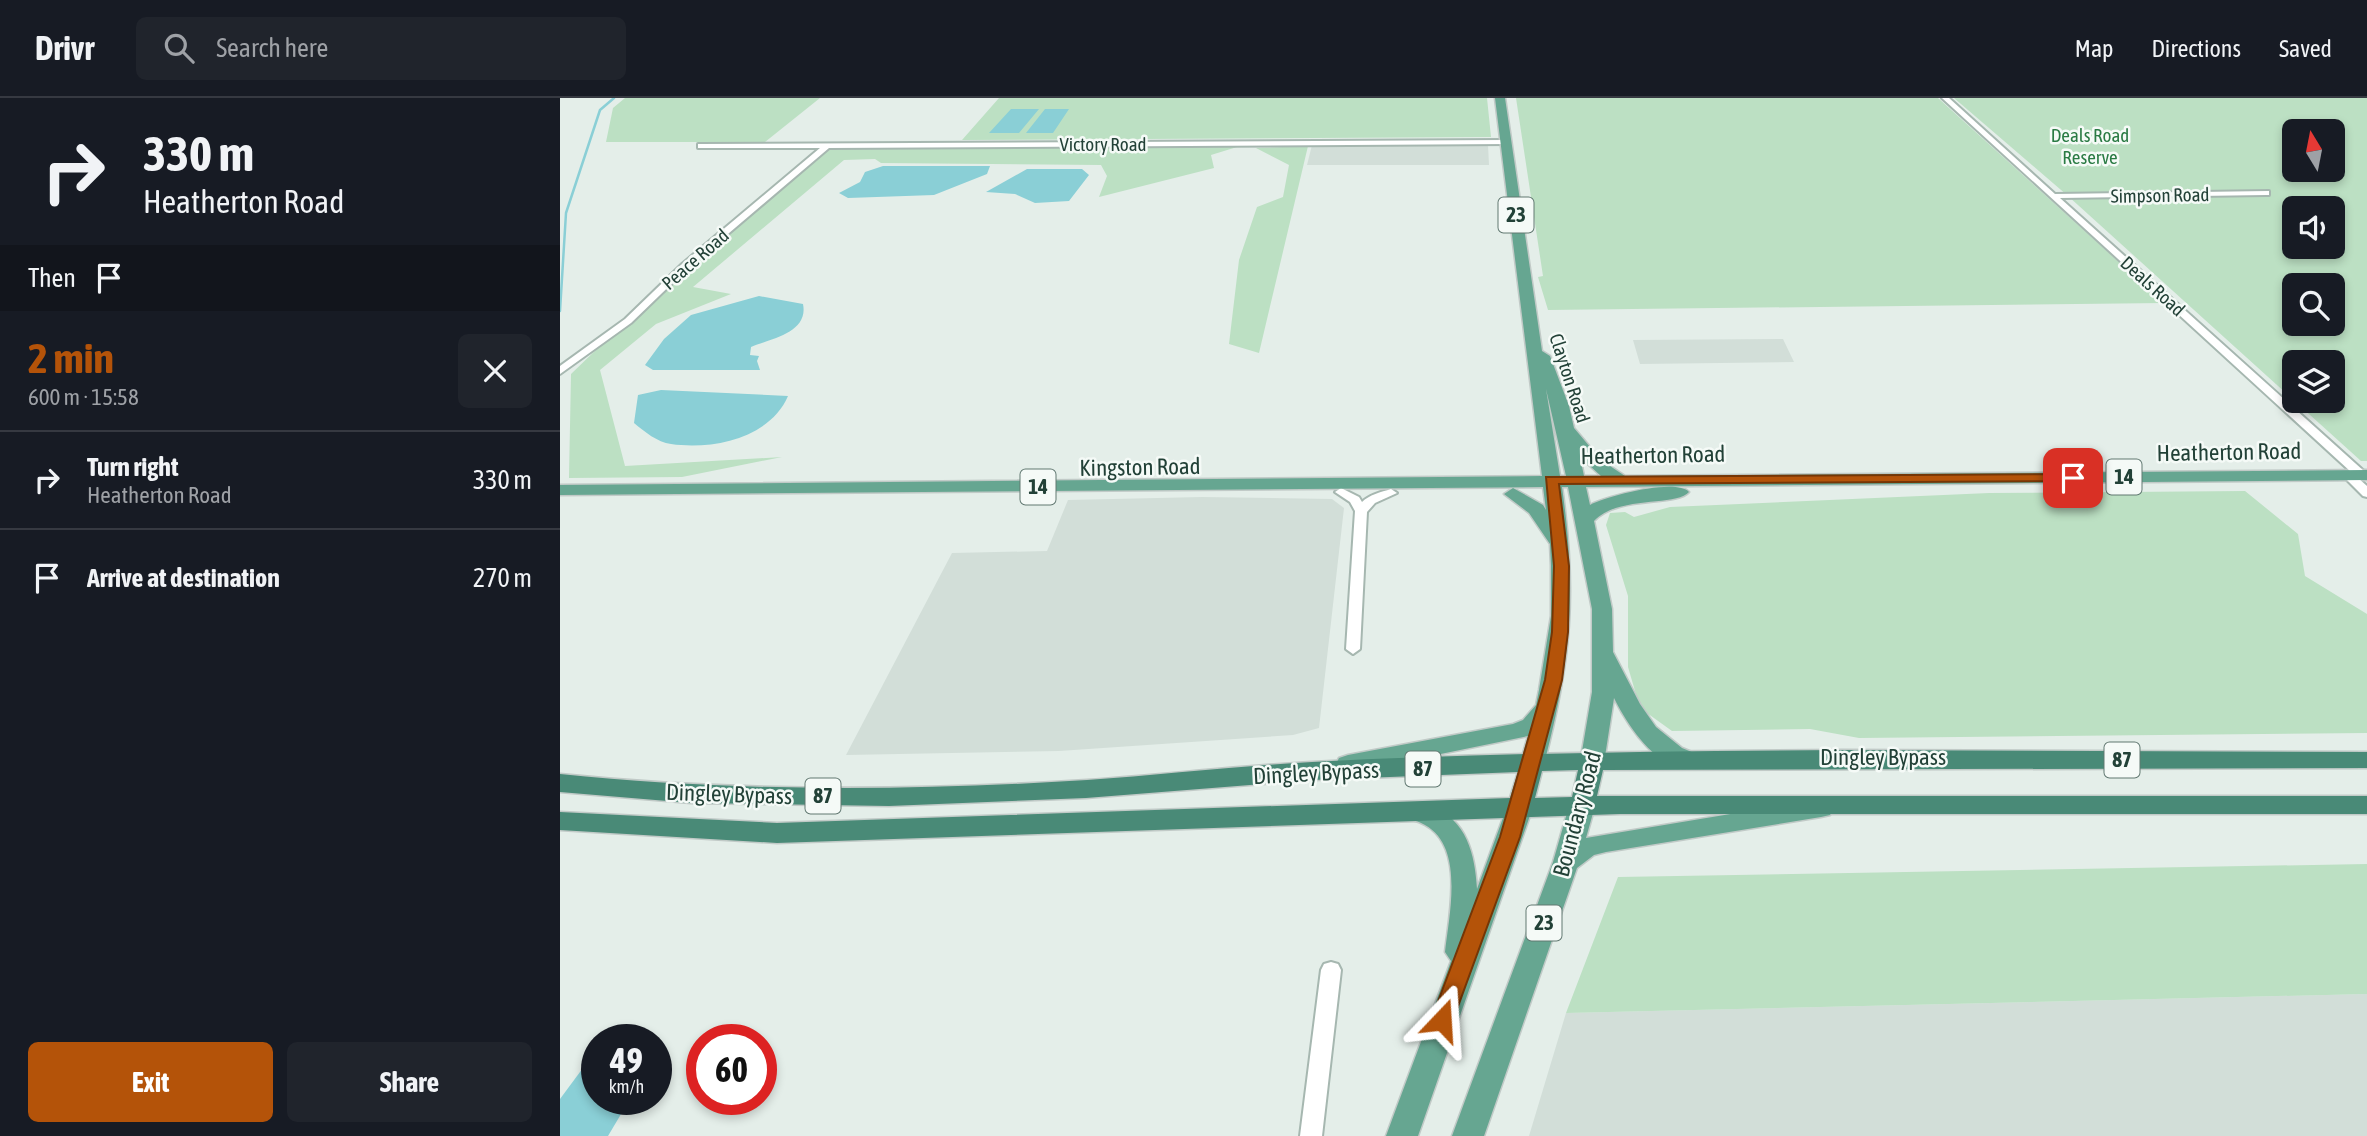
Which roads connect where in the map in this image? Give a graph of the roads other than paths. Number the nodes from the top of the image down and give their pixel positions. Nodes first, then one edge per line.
1 (1500, 98) edge
2 (1945, 98) edge
3 (1506, 142) junction
4 (828, 145) junction
5 (701, 146) dead end
6 (2266, 193) dead end
7 (2053, 196) junction
8 (1533, 331) junction
9 (560, 371) edge
10 (1543, 420) junction
11 (1565, 424) junction
12 (1547, 455) junction
13 (2359, 475) edge
14 (1619, 480) junction
15 (1881, 480) junction
16 (1453, 481) junction
17 (1552, 487) junction
18 (1577, 487) junction
19 (560, 490) edge
20 (1341, 492) junction
21 (1680, 492) junction
22 (1391, 493) junction
23 (2367, 493) edge
24 (1513, 494) junction
25 (560, 496) edge
26 (1361, 511) junction
27 (1584, 520) junction
28 (1560, 550) junction
29 (1353, 649) dead end
30 (1605, 655) junction
31 (1548, 705) junction
32 (1690, 761) junction
33 (2367, 761) edge
34 (1592, 763) junction
35 (1532, 764) junction
36 (1315, 771) junction
37 (560, 783) edge
38 (1582, 806) junction
39 (1834, 806) junction
40 (2367, 806) edge
41 (1520, 807) junction
42 (1403, 810) junction
43 (560, 821) edge
44 (1566, 862) junction
45 (1331, 970) dead end
46 (1457, 979) junction
47 (1316, 1112) junction
48 (1311, 1136) edge
49 (1318, 1136) edge
50 (1402, 1136) edge
51 (1468, 1136) edge

1 - 3 main road, Clayton Road / 23
2 - 7 street, Deals Road
3 - 4 street, Victory Road
3 - 8 main road, Clayton Road / 23
4 - 5 street, Victory Road
4 - 9 street, Peace Road
6 - 7 street, Simpson Road
7 - 13 street, Deals Road
8 - 10 main road, Clayton Road / 23
8 - 11 main road, Clayton Road / 23
10 - 11 main road
10 - 12 main road, Clayton Road / 23
11 - 14 main road
11 - 18 main road, Clayton Road / 23
12 - 16 main road
12 - 17 main road, Clayton Road / 23
13 - 15 main road, Heatherton Road / 14
13 - 23 street, Deals Road
14 - 15 main road, Heatherton Road / 14
14 - 18 main road, Heatherton Road / 14
15 - 21 main road, Heatherton Road / 14
16 - 17 main road, Kingston Road / 14
16 - 19 main road, Kingston Road / 14
17 - 18 main road, Heatherton Road / 14
17 - 24 main road, Kingston Road / 14
17 - 28 main road, 23
18 - 21 main road, Heatherton Road / 14
18 - 27 main road, Boundary Road / 23
20 - 22 main road, Kingston Road / 14
20 - 25 main road, Kingston Road / 14
20 - 26 street
21 - 27 main road
22 - 24 main road, Kingston Road / 14
22 - 26 street
24 - 28 main road
26 - 29 street
27 - 30 main road, Boundary Road / 23
28 - 31 main road, 23
30 - 32 main road
30 - 34 main road, Boundary Road / 23
31 - 35 main road, 23
31 - 36 main road
32 - 33 highway, Dingley Bypass / 87
32 - 34 highway, Dingley Bypass / 87
34 - 35 highway, Dingley Bypass / 87
34 - 38 highway, Boundary Road / 23
35 - 36 highway, Dingley Bypass / 87
35 - 41 highway, 23
36 - 37 highway, Dingley Bypass / 87
38 - 39 highway, Dingley Bypass / 87
38 - 41 highway, Dingley Bypass / 87
38 - 44 main road, Boundary Road / 23
39 - 40 highway, Dingley Bypass / 87
39 - 44 main road
41 - 42 highway, Dingley Bypass / 87
41 - 46 main road, 23
42 - 43 highway, Dingley Bypass / 87
42 - 46 main road
44 - 51 main road, Boundary Road / 23
45 - 47 street
46 - 50 main road, 23
47 - 48 street
47 - 49 street

